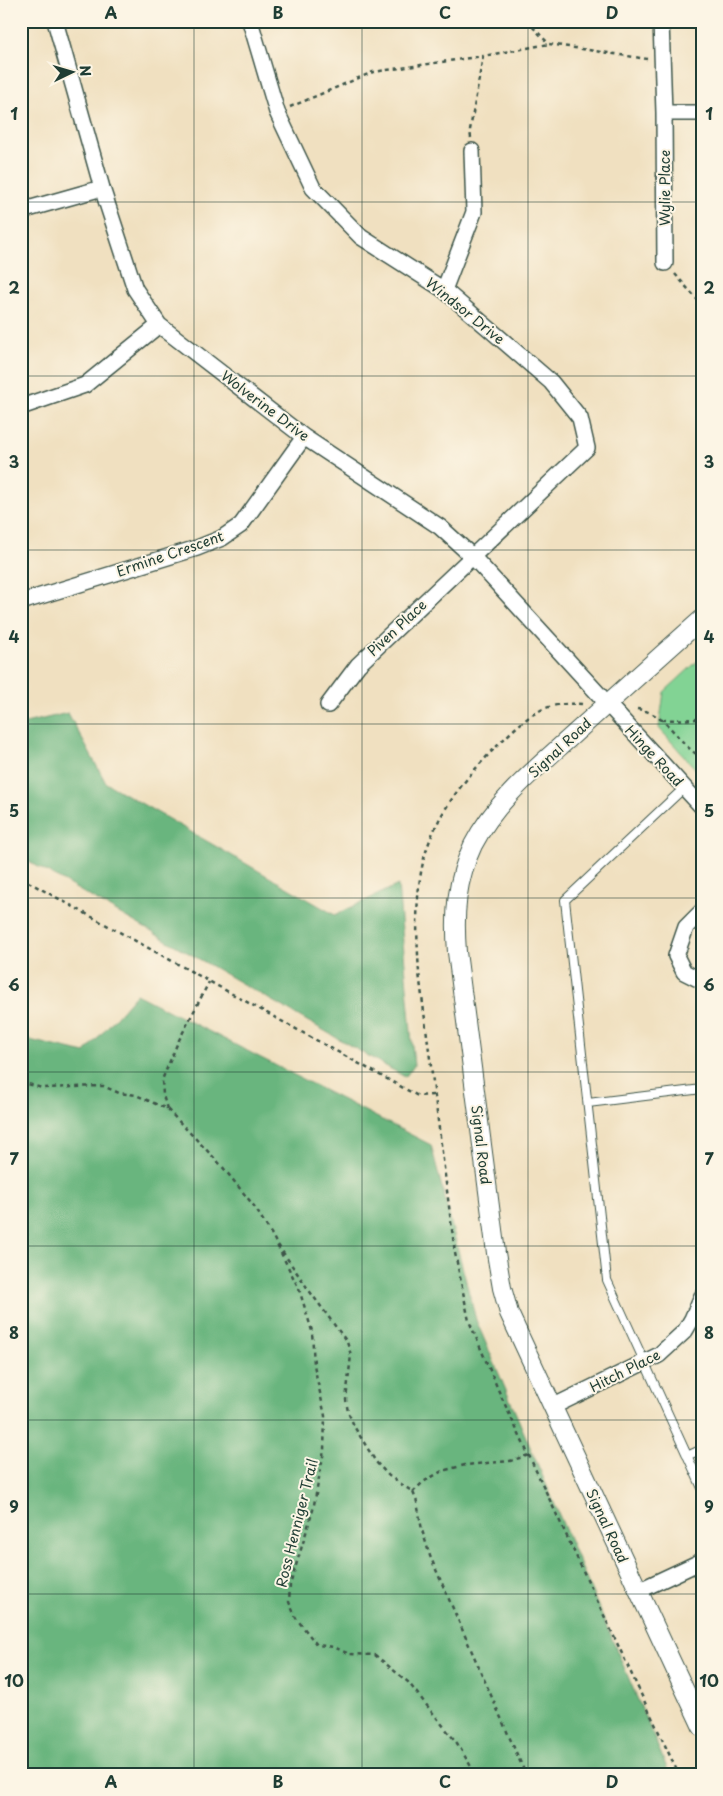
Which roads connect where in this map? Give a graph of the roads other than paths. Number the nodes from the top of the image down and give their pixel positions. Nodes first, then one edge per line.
1 (55, 21) edge
2 (250, 21) edge
3 (661, 21) edge
4 (664, 113) junction
5 (702, 113) edge
6 (472, 151) road end
7 (102, 188) junction
8 (21, 211) edge
9 (665, 263) road end
10 (444, 290) junction
11 (159, 325) junction
12 (21, 407) edge
13 (304, 437) junction
14 (473, 557) junction
15 (21, 602) edge
16 (702, 619) edge
17 (607, 704) junction
18 (328, 705) dead end
19 (684, 788) junction
20 (702, 808) edge
21 (702, 911) edge
22 (702, 981) edge
23 (702, 1089) edge
24 (588, 1102) junction
25 (702, 1296) edge
26 (644, 1362) junction
27 (552, 1407) junction
28 (702, 1449) edge
29 (687, 1456) junction
30 (702, 1488) edge
31 (702, 1561) edge
32 (638, 1591) junction
33 (702, 1727) edge

1 - 7 street, Wolverine Drive
2 - 10 street, Windsor Drive
3 - 4 street
4 - 5 street
4 - 9 street, Wylie Place
6 - 10 street
7 - 8 street
7 - 11 street, Wolverine Drive
10 - 14 street, Windsor Drive
11 - 12 street
11 - 13 street, Wolverine Drive
13 - 14 street, Wolverine Drive
13 - 15 street, Ermine Crescent
14 - 17 street, Wolverine Drive
14 - 18 street, Piven Place
16 - 17 street, Signal Road
17 - 19 street, Hinge Road
17 - 27 street, Signal Road
19 - 20 street, Hinge Road
19 - 24 lane
21 - 22 street
23 - 24 lane
24 - 26 lane
25 - 26 street, Hitch Place
26 - 27 street, Hitch Place
26 - 29 lane
27 - 32 street, Signal Road
28 - 29 lane
29 - 30 lane
31 - 32 street
32 - 33 street, Signal Road

